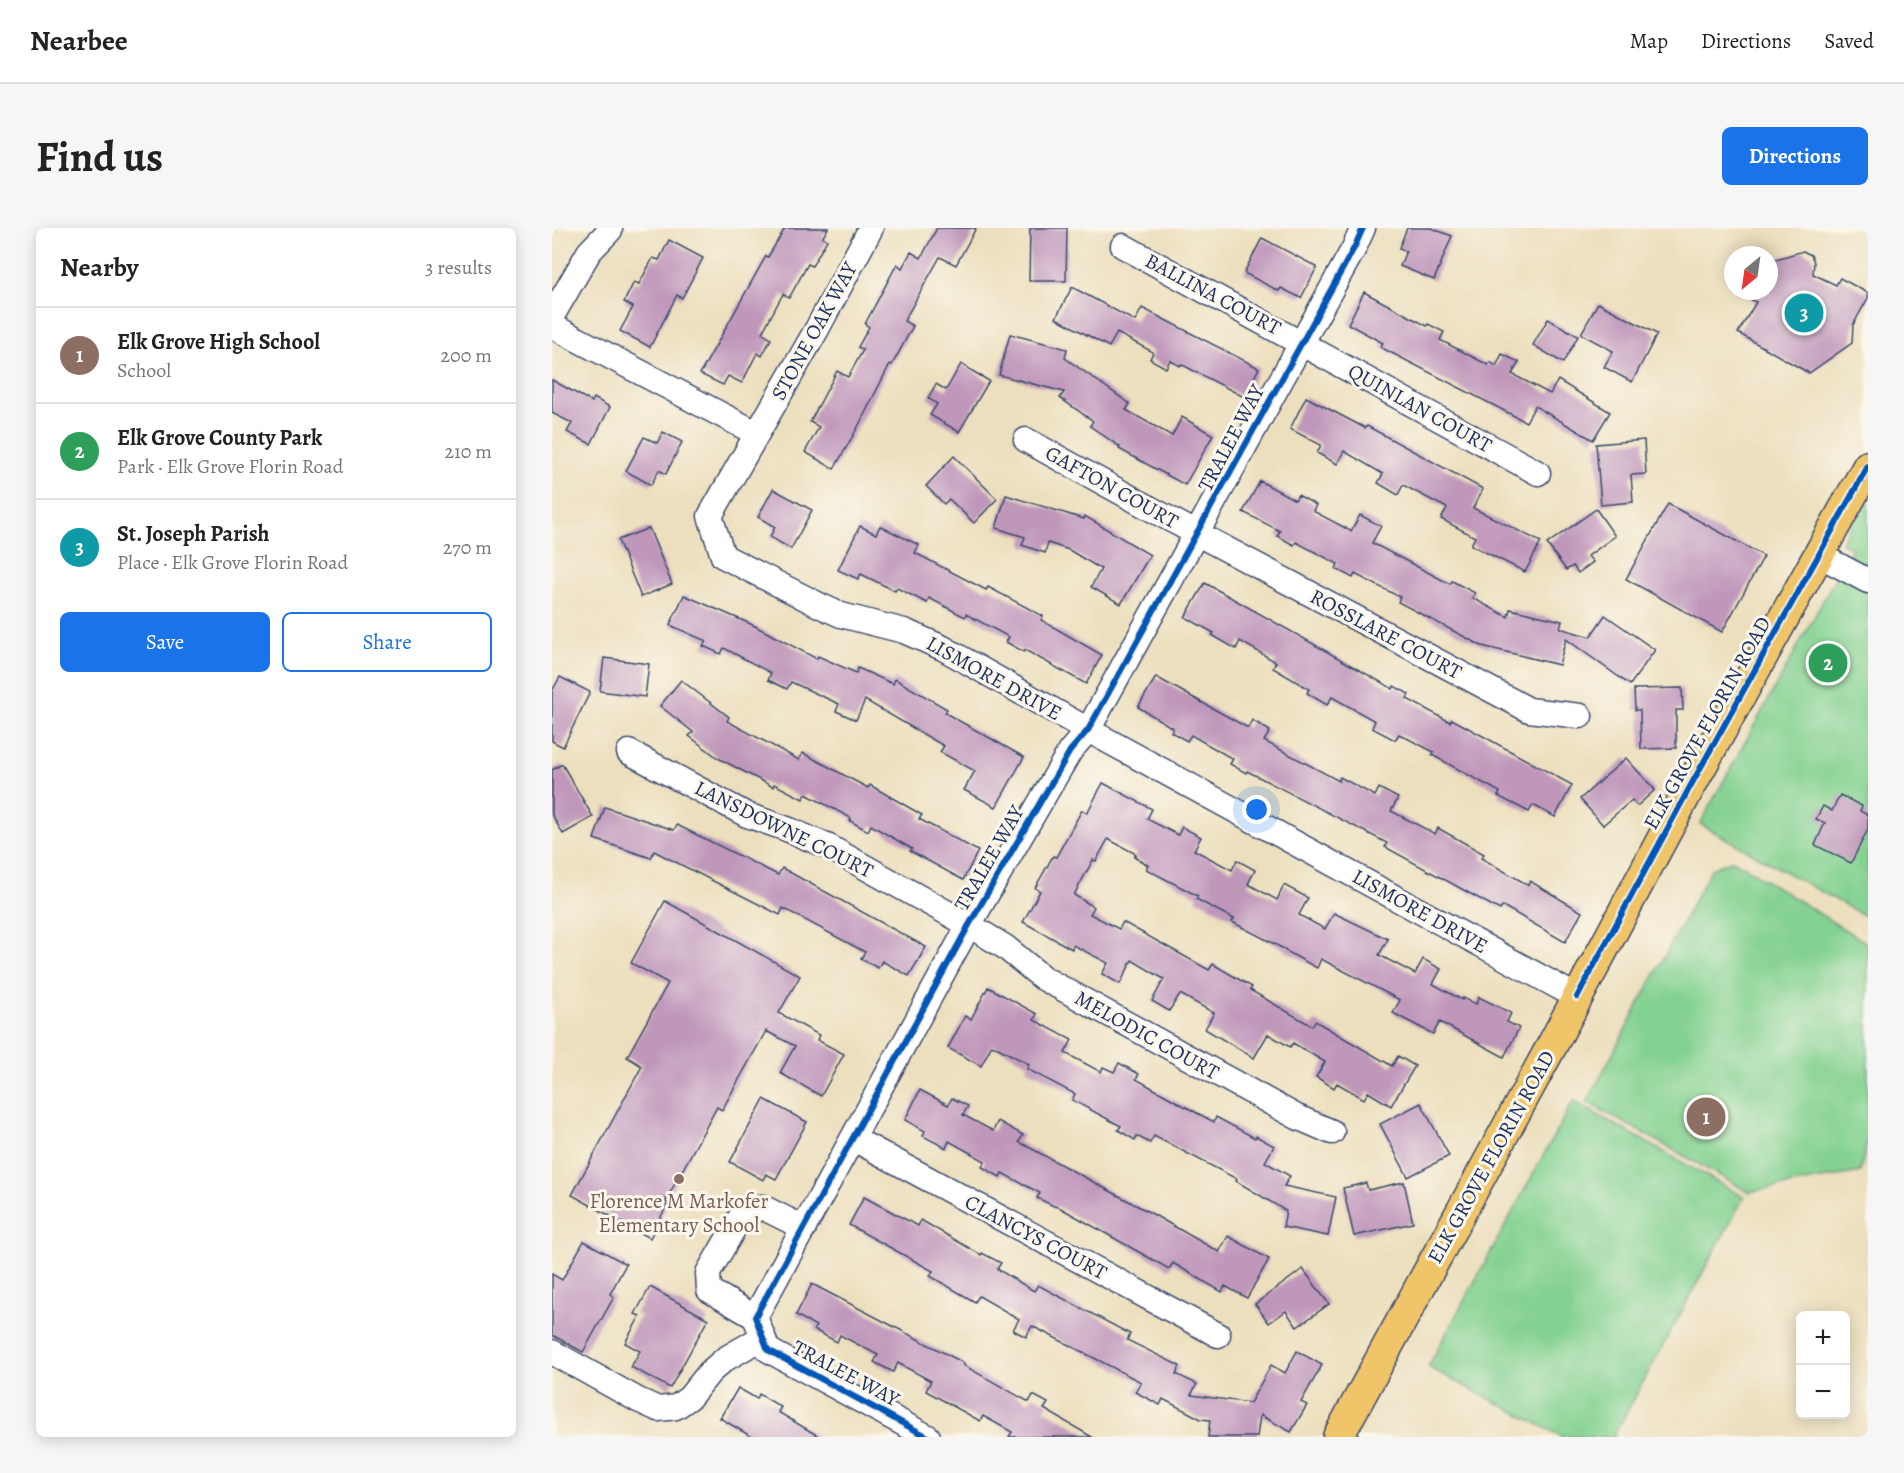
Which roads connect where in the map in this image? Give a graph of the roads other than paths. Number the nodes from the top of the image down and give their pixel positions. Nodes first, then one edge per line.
1 (871, 228) edge
2 (1363, 228) edge
3 (610, 230) dead end
4 (1123, 246) dead end
5 (552, 316) edge
6 (552, 326) edge
7 (1302, 343) junction
8 (756, 433) junction
9 (1026, 440) dead end
10 (1868, 466) edge
11 (1538, 472) dead end
12 (1198, 534) junction
13 (1819, 555) junction
14 (1868, 581) edge
15 (1580, 716) dead end
16 (1088, 730) junction
17 (630, 752) dead end
18 (969, 925) junction
19 (1577, 997) junction
20 (1332, 1132) dead end
21 (854, 1139) junction
22 (804, 1228) junction
23 (759, 1327) junction
24 (1218, 1335) dead end
25 (552, 1352) edge
26 (928, 1437) edge
27 (1338, 1437) edge

1 - 8 street, STONE OAK WAY
2 - 7 street, TRALEE WAY
3 - 5 street
4 - 7 street, BALLINA COURT
6 - 8 street
7 - 11 street, QUINLAN COURT
7 - 12 street, TRALEE WAY
8 - 16 street, LISMORE DRIVE
9 - 12 street, GAFTON COURT
10 - 13 main road, ELK GROVE FLORIN ROAD
12 - 15 street, ROSSLARE COURT
12 - 16 street, TRALEE WAY
13 - 14 street
13 - 19 main road, ELK GROVE FLORIN ROAD
16 - 18 street, TRALEE WAY
16 - 19 street, LISMORE DRIVE
17 - 18 street, LANSDOWNE COURT
18 - 20 street, MELODIC COURT
18 - 21 street, TRALEE WAY
19 - 27 main road, ELK GROVE FLORIN ROAD
21 - 22 street, TRALEE WAY
21 - 24 street, CLANCYS COURT
22 - 23 street, TRALEE WAY
22 - 23 street
23 - 25 street
23 - 26 street, TRALEE WAY

